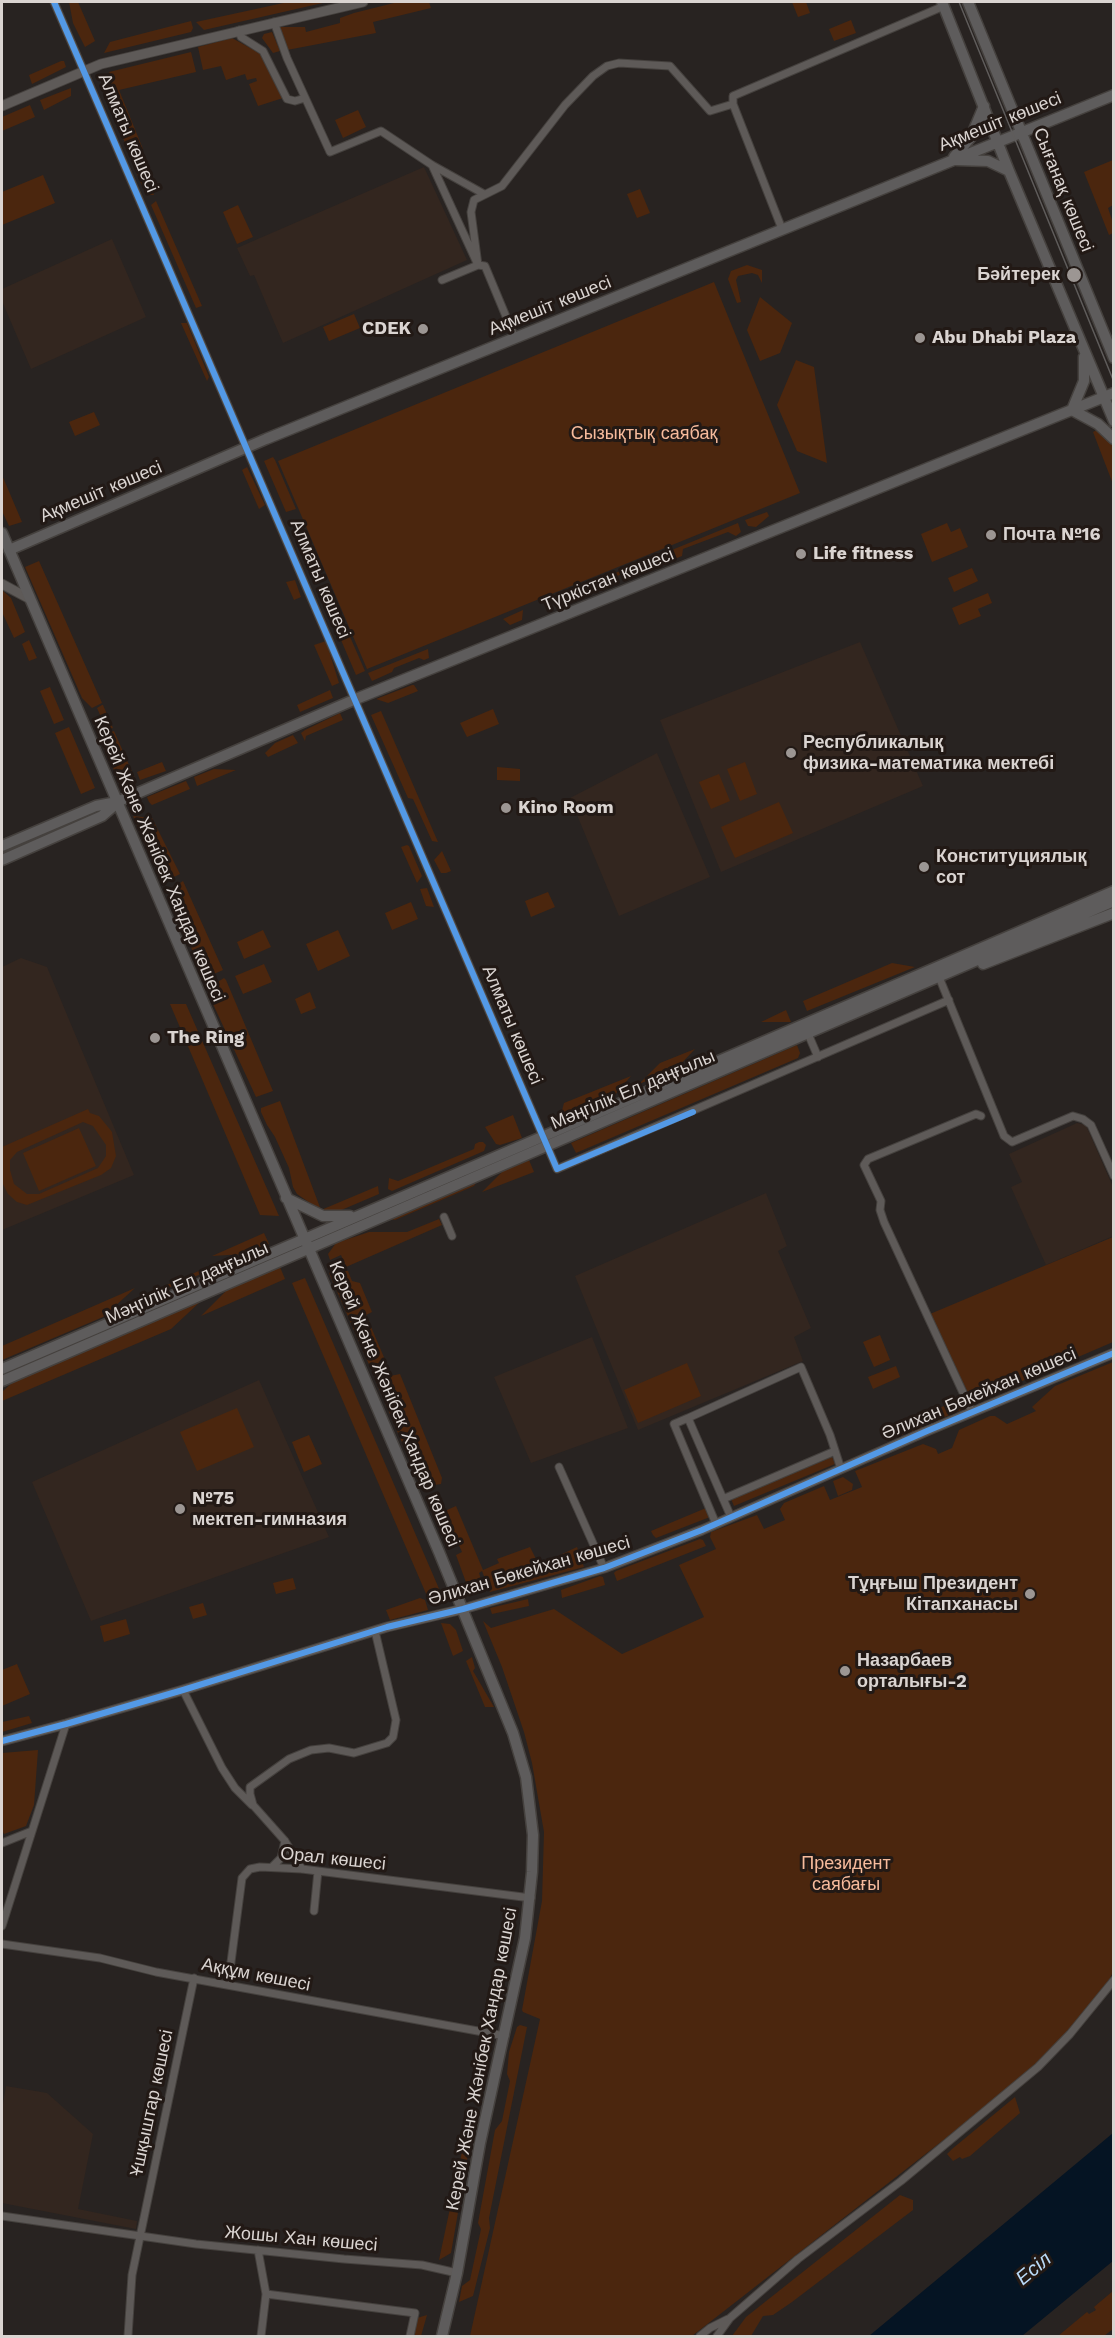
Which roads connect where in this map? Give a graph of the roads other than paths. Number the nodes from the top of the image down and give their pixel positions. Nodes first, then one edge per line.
1 (54, 2) edge
2 (363, 2) edge
3 (968, 2) edge
4 (943, 4) edge
5 (274, 21) junction
6 (239, 30) junction
7 (85, 70) junction
8 (1113, 95) edge
9 (306, 98) junction
10 (733, 104) junction
11 (2, 106) edge
12 (984, 106) junction
13 (1021, 132) junction
14 (998, 141) junction
15 (950, 160) junction
16 (432, 165) junction
17 (1009, 171) junction
18 (484, 194) junction
19 (782, 229) junction
20 (478, 265) junction
21 (442, 280) dead end
22 (515, 338) junction
23 (1083, 348) junction
24 (1113, 358) edge
25 (1108, 395) edge
26 (1072, 410) junction
27 (1113, 422) edge
28 (1113, 439) edge
29 (247, 447) junction
30 (2, 533) edge
31 (5, 551) edge
32 (2, 584) edge
33 (30, 599) junction
34 (356, 699) junction
35 (117, 802) junction
36 (2, 846) edge
37 (2, 860) edge
38 (1113, 884) edge
39 (1113, 891) edge
40 (1113, 901) edge
41 (1113, 913) edge
42 (963, 961) junction
43 (939, 977) junction
44 (949, 1000) junction
45 (806, 1029) junction
46 (818, 1057) junction
47 (981, 1116) dead end
48 (545, 1141) junction
49 (1113, 1176) edge
50 (286, 1198) junction
51 (357, 1216) junction
52 (444, 1217) dead end
53 (452, 1236) dead end
54 (304, 1238) junction
55 (309, 1249) junction
56 (1113, 1353) edge
57 (2, 1368) edge
58 (2, 1381) edge
59 (972, 1412) junction
60 (688, 1418) junction
61 (835, 1451) junction
62 (559, 1467) dead end
63 (841, 1469) junction
64 (723, 1499) junction
65 (731, 1517) junction
66 (716, 1524) junction
67 (604, 1568) junction
68 (463, 1609) junction
69 (375, 1631) junction
70 (183, 1690) junction
71 (66, 1724) junction
72 (2, 1741) edge
73 (253, 1806) junction
74 (32, 1831) junction
75 (285, 1841) junction
76 (2, 1843) edge
77 (272, 1867) junction
78 (302, 1869) junction
79 (318, 1871) junction
80 (531, 1898) junction
81 (314, 1911) dead end
82 (2, 1926) edge
83 (2, 1944) edge
84 (194, 1978) junction
85 (1113, 1980) edge
86 (228, 1985) junction
87 (505, 2036) junction
88 (2, 2216) edge
89 (141, 2235) junction
90 (258, 2250) junction
91 (457, 2273) junction
92 (266, 2294) junction
93 (730, 2318) junction
94 (443, 2334) edge
95 (128, 2337) edge
96 (261, 2337) edge
97 (410, 2337) edge
98 (700, 2337) edge
99 (717, 2337) edge

1 - 7 street, Алматы көшесі
2 - 5 street
3 - 13 main road, Сығанақ көшесі
4 - 10 street
4 - 12 main road
5 - 6 street
5 - 9 street
6 - 7 street
6 - 9 street
7 - 11 street
7 - 29 street, Алматы көшесі
8 - 13 main road, Ақмешіт көшесі
9 - 16 street
10 - 18 street
10 - 19 street
12 - 14 main road
12 - 15 main road
13 - 14 main road, Ақмешіт көшесі
13 - 24 main road, Сығанақ көшесі
14 - 15 main road, Ақмешіт көшесі
14 - 17 main road
15 - 17 main road
15 - 19 main road, Ақмешіт көшесі
16 - 18 street
16 - 20 street
17 - 23 main road
18 - 20 street
19 - 22 main road, Ақмешіт көшесі
20 - 21 street
20 - 22 street
22 - 29 main road, Ақмешіт көшесі
23 - 25 main road
23 - 26 main road
25 - 26 main road, Түркістан көшесі
25 - 27 main road
26 - 28 main road
26 - 34 main road, Түркістан көшесі
29 - 31 main road, Ақмешіт көшесі
29 - 34 street, Алматы көшесі
30 - 31 main road, Керей Және Жәнібек Хандар көшесі
31 - 33 main road, Керей Және Жәнібек Хандар көшесі
32 - 33 street
33 - 35 main road, Керей Және Жәнібек Хандар көшесі
34 - 35 main road, Түркістан көшесі
34 - 48 street, Алматы көшесі
35 - 36 main road, Түркістан көшесі
35 - 37 main road, Түркістан көшесі
35 - 50 main road, Керей Және Жәнібек Хандар көшесі
38 - 42 main road
39 - 42 main road, Мәңгілік Ел даңғылы
40 - 42 main road, Мәңгілік Ел даңғылы
41 - 42 main road
42 - 43 main road, Мәңгілік Ел даңғылы
42 - 45 main road, Мәңгілік Ел даңғылы
43 - 44 street
43 - 45 main road, Мәңгілік Ел даңғылы
44 - 46 street
44 - 49 street
45 - 46 street
45 - 48 main road, Мәңгілік Ел даңғылы
46 - 48 street, Алматы көшесі
47 - 59 street
48 - 51 main road, Мәңгілік Ел даңғылы
48 - 55 main road, Мәңгілік Ел даңғылы
50 - 51 main road
50 - 54 main road, Керей Және Жәнібек Хандар көшесі
51 - 54 main road, Мәңгілік Ел даңғылы
52 - 53 street
54 - 55 main road, Керей Және Жәнібек Хандар көшесі
54 - 57 main road, Мәңгілік Ел даңғылы
55 - 58 main road, Мәңгілік Ел даңғылы
55 - 68 main road, Керей Және Жәнібек Хандар көшесі
56 - 59 street, Әлихан Бөкейхан көшесі
59 - 63 street, Әлихан Бөкейхан көшесі
60 - 61 street
60 - 64 street
60 - 66 street
61 - 63 street
61 - 64 street
62 - 67 street
63 - 65 street, Әлихан Бөкейхан көшесі
64 - 65 street
65 - 66 street, Әлихан Бөкейхан көшесі
66 - 67 street, Әлихан Бөкейхан көшесі
67 - 68 street, Әлихан Бөкейхан көшесі
68 - 69 street, Әлихан Бөкейхан көшесі
68 - 80 main road, Керей Және Жәнібек Хандар көшесі
69 - 70 street, Әлихан Бөкейхан көшесі
69 - 73 street
70 - 71 street, Әлихан Бөкейхан көшесі
70 - 73 street
71 - 72 street, Әлихан Бөкейхан көшесі
71 - 74 street
73 - 75 street
74 - 76 street
74 - 82 street
75 - 77 street
75 - 78 street
77 - 78 street, Орал көшесі
77 - 86 street, Орал көшесі
78 - 79 street, Орал көшесі
79 - 80 street, Орал көшесі
79 - 81 street
80 - 87 main road, Керей Және Жәнібек Хандар көшесі
83 - 84 street, Аққұм көшесі
84 - 86 street, Аққұм көшесі
84 - 89 street, Ұшқыштар көшесі
85 - 93 street
86 - 87 street, Аққұм көшесі
87 - 91 main road, Керей Және Жәнібек Хандар көшесі
88 - 89 street, Жошы Хан көшесі
89 - 90 street, Жошы Хан көшесі
89 - 95 street, Ұшқыштар көшесі
90 - 91 street, Жошы Хан көшесі
90 - 92 street
91 - 94 main road, Керей Және Жәнібек Хандар көшесі
92 - 96 street
92 - 97 street
93 - 98 street
93 - 99 street

